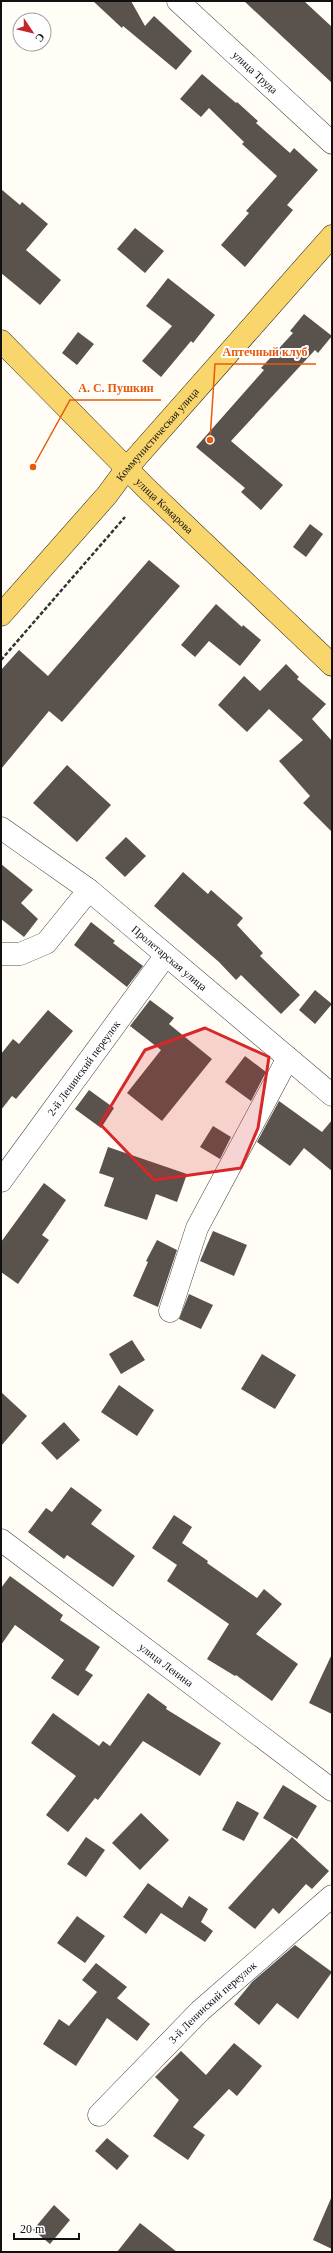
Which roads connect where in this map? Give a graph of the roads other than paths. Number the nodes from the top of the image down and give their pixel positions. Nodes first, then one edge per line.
1 (178, 1) edge
2 (332, 143) edge
3 (332, 236) edge
4 (1, 341) edge
5 (127, 468) junction
6 (4, 606) edge
7 (332, 665) edge
8 (1, 828) edge
9 (89, 890) junction
10 (1, 954) edge
11 (166, 955) junction
12 (288, 1058) junction
13 (332, 1095) edge
14 (1, 1181) edge
15 (170, 1311) dead end
16 (1, 1540) edge
17 (332, 1790) edge
18 (332, 1896) edge
19 (99, 2115) dead end

1 - 2 street, улица Труда
3 - 5 main road, Коммунистическая улица
4 - 5 main road, улица Комарова
5 - 6 main road, Коммунистическая улица
5 - 7 main road, улица Комарова
8 - 9 street, Пролетарская улица
9 - 10 street
9 - 11 street, Пролетарская улица
11 - 12 street, Пролетарская улица
11 - 14 street, 2-й Ленинский переулок
12 - 13 street, Пролетарская улица
12 - 15 street
16 - 17 street, улица Ленина
18 - 19 street, 3-й Ленинский переулок

